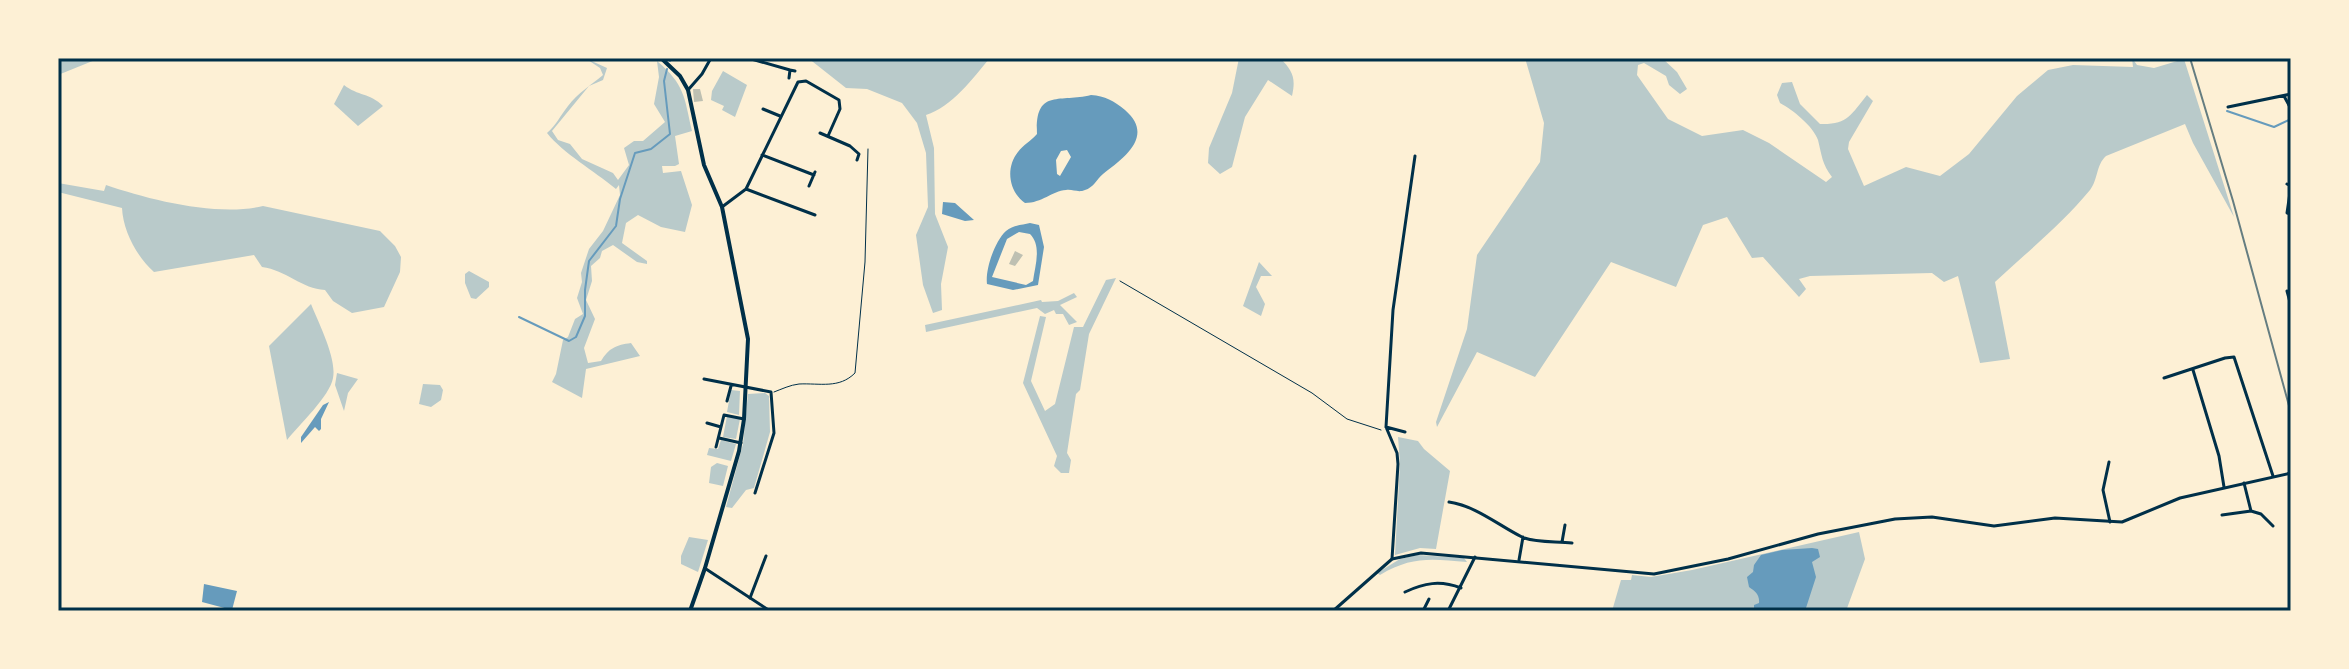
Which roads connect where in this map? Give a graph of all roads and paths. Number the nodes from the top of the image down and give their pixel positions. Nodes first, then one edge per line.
1 (661, 58) edge
2 (711, 58) edge
3 (748, 58) edge
4 (758, 60) edge
5 (789, 78) dead end
6 (688, 90) junction
7 (2291, 94) edge
8 (2284, 96) junction
9 (760, 104) dead end
10 (2228, 107) dead end
11 (2291, 109) edge
12 (780, 116) junction
13 (820, 133) dead end
14 (828, 136) junction
15 (868, 149) dead end
16 (762, 155) junction
17 (1415, 156) dead end
18 (857, 160) dead end
19 (2289, 185) edge
20 (809, 186) dead end
21 (746, 189) junction
22 (722, 207) junction
23 (2281, 213) dead end
24 (2289, 214) edge
25 (815, 215) dead end
26 (1120, 281) dead end
27 (2287, 291) dead end
28 (2291, 306) edge
29 (2193, 370) junction
30 (2164, 378) dead end
31 (704, 379) dead end
32 (731, 386) junction
33 (745, 389) junction
34 (771, 392) junction
35 (727, 401) dead end
36 (744, 419) junction
37 (707, 423) dead end
38 (721, 427) junction
39 (1387, 430) junction
40 (1405, 432) dead end
41 (719, 438) junction
42 (741, 443) junction
43 (716, 447) dead end
44 (2109, 462) dead end
45 (2291, 473) edge
46 (2273, 476) junction
47 (2244, 483) junction
48 (2224, 487) junction
49 (755, 493) dead end
50 (1458, 497) dead end
51 (1449, 502) dead end
52 (1457, 503) junction
53 (2251, 511) junction
54 (2222, 515) dead end
55 (2110, 522) junction
56 (1565, 525) dead end
57 (2273, 526) dead end
58 (1523, 537) junction
59 (1562, 542) junction
60 (1572, 543) dead end
61 (766, 556) dead end
62 (1475, 557) junction
63 (1392, 559) junction
64 (1519, 560) junction
65 (705, 568) junction
66 (1461, 588) junction
67 (1405, 592) dead end
68 (750, 598) junction
69 (1429, 599) dead end
70 (690, 611) edge
71 (770, 611) edge
72 (1333, 611) edge
73 (1423, 611) edge
74 (1448, 611) edge

1 - 6 main road
2 - 6 street
3 - 4 street
4 - 5 street
6 - 22 main road
7 - 8 street
8 - 10 street
8 - 11 street
9 - 12 street
12 - 14 street
12 - 16 street
13 - 14 street
14 - 18 street
15 - 34 lane
16 - 20 street
16 - 21 street
17 - 39 street
19 - 24 street
21 - 22 street
21 - 25 street
22 - 33 main road
23 - 24 street
26 - 39 path
27 - 28 street
29 - 30 street
29 - 46 street
29 - 48 street
31 - 32 street
32 - 33 street
32 - 35 street
33 - 34 street
33 - 36 main road
34 - 49 street
36 - 38 street
36 - 42 main road
37 - 38 street
38 - 41 street
39 - 40 street
39 - 63 street
41 - 42 street
41 - 43 street
42 - 65 main road
44 - 55 street
45 - 46 street
46 - 47 street
47 - 48 street
47 - 53 street
48 - 55 street
50 - 52 street
51 - 52 street
52 - 58 street
53 - 54 street
53 - 57 street
55 - 64 street
56 - 59 street
58 - 59 street
58 - 64 street
59 - 60 street
61 - 68 street
62 - 63 street
62 - 64 street
62 - 66 street
63 - 72 street
65 - 68 street
65 - 70 main road
66 - 67 street
66 - 74 street
68 - 71 street
69 - 73 street

